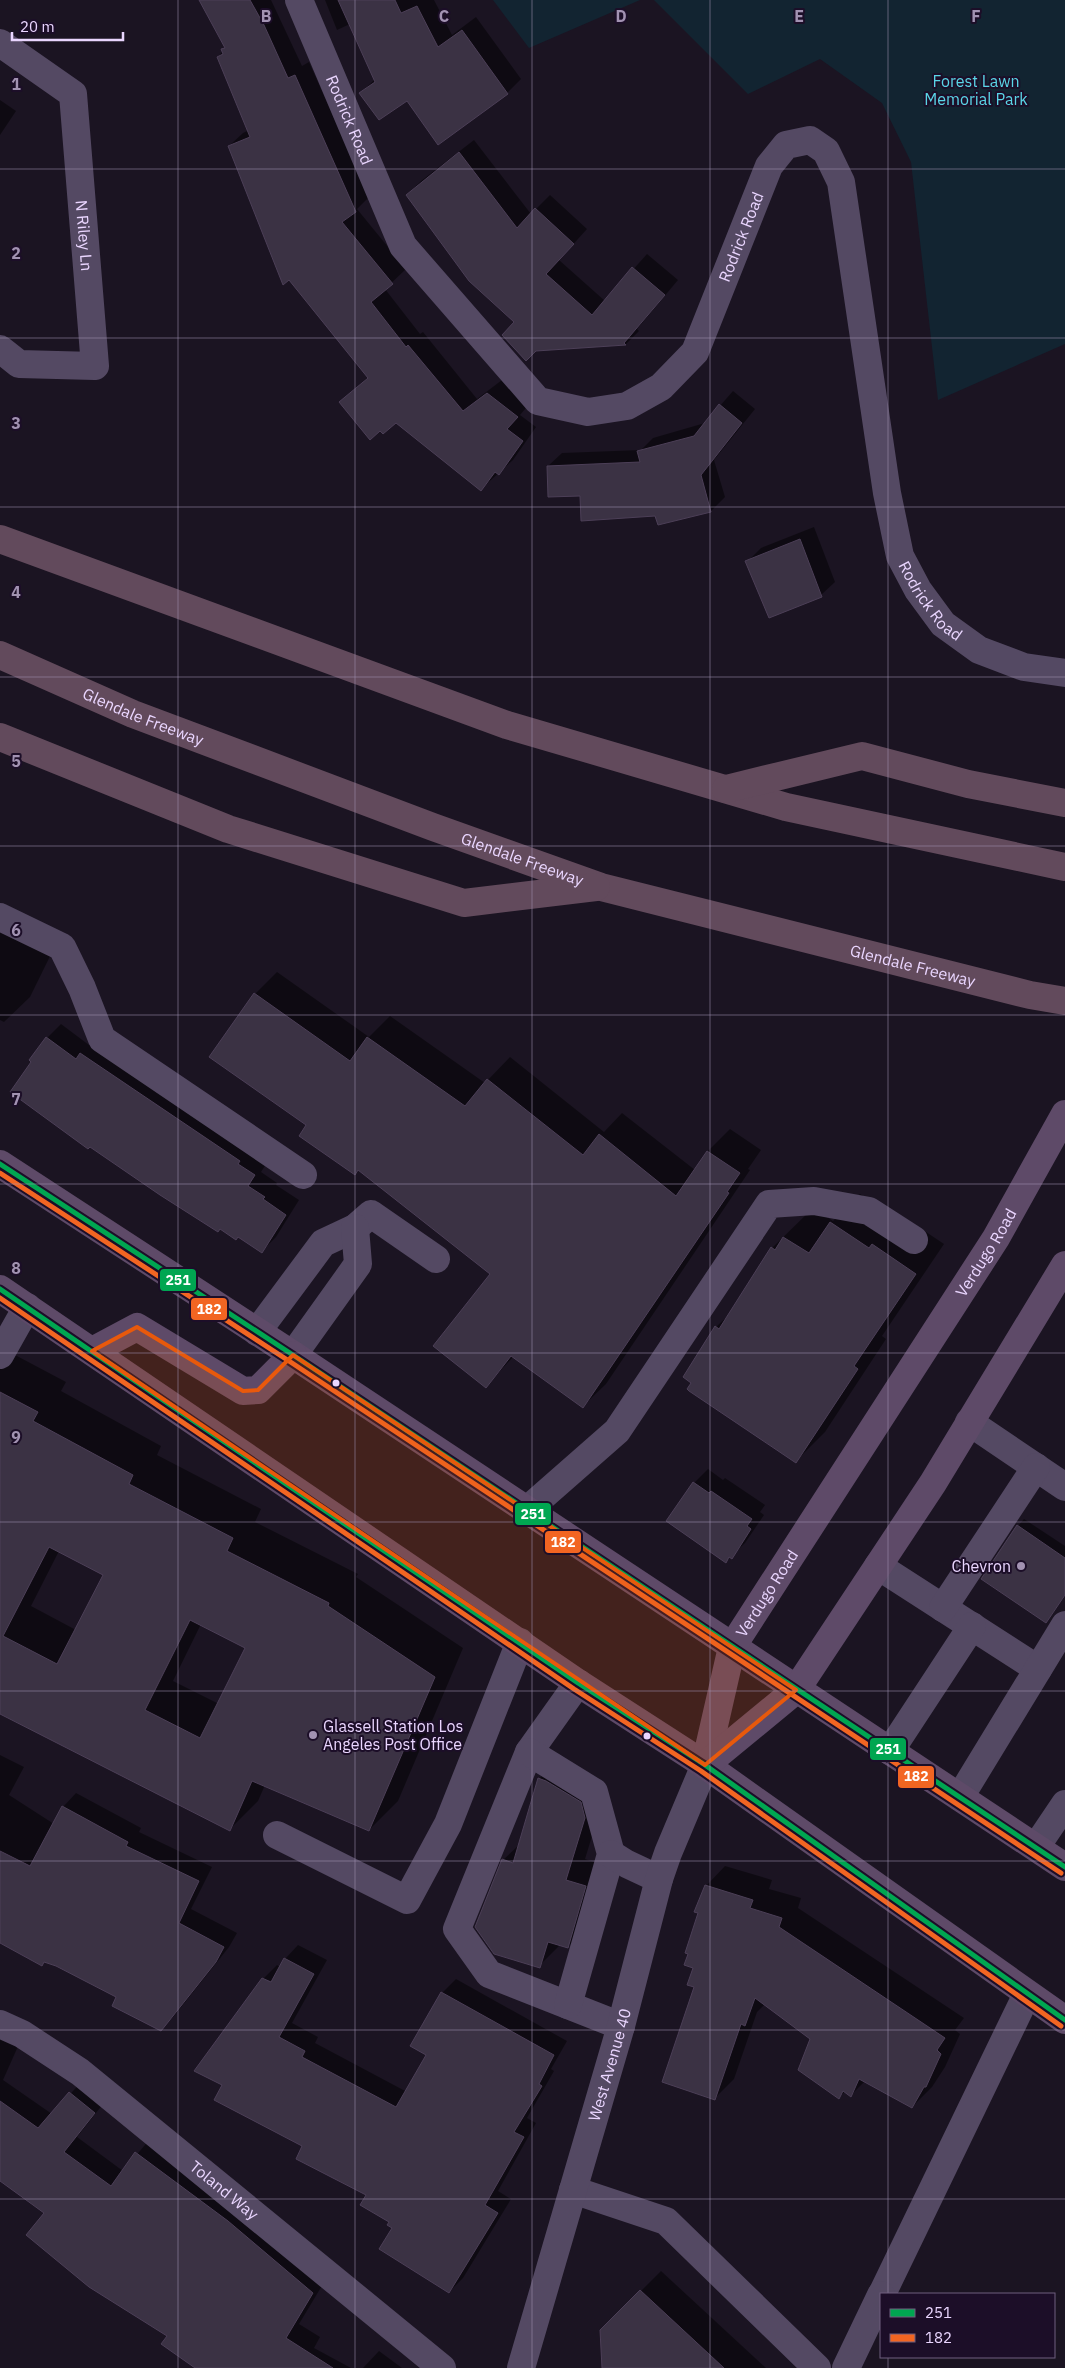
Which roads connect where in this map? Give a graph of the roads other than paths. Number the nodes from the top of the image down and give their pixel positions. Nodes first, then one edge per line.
1 (299, 0) edge
2 (0, 44) edge
3 (0, 349) edge
4 (0, 539) edge
5 (0, 655) edge
6 (1065, 673) edge
7 (0, 737) edge
8 (725, 790) junction
9 (1065, 803) edge
10 (1065, 867) edge
11 (601, 887) junction
12 (0, 917) edge
13 (1065, 1001) edge
14 (1065, 1114) edge
15 (0, 1164) edge
16 (302, 1175) dead end
17 (355, 1228) junction
18 (914, 1240) dead end
19 (436, 1259) dead end
20 (1065, 1266) edge
21 (0, 1289) edge
22 (27, 1307) junction
23 (257, 1332) junction
24 (92, 1350) junction
25 (0, 1355) edge
26 (293, 1355) junction
27 (969, 1422) junction
28 (1036, 1467) junction
29 (1065, 1486) edge
30 (527, 1510) junction
31 (878, 1566) junction
32 (943, 1608) junction
33 (1065, 1625) edge
34 (972, 1626) junction
35 (520, 1642) junction
36 (732, 1647) junction
37 (1038, 1669) junction
38 (578, 1683) junction
39 (796, 1690) junction
40 (890, 1751) junction
41 (529, 1752) junction
42 (705, 1765) junction
43 (960, 1797) junction
44 (1065, 1804) edge
45 (278, 1835) dead end
46 (1036, 1848) junction
47 (611, 1854) junction
48 (1065, 1867) edge
49 (659, 1879) junction
50 (1027, 1994) junction
51 (568, 2005) junction
52 (1065, 2020) edge
53 (0, 2024) edge
54 (621, 2026) junction
55 (573, 2190) junction
56 (883, 2293) edge
57 (880, 2299) edge
58 (442, 2368) edge
59 (521, 2368) edge
60 (817, 2368) edge
61 (846, 2368) edge

1 - 6 street, Rodrick Road
2 - 3 street, N Riley Ln
4 - 8 highway
5 - 11 highway, Glendale Freeway
7 - 11 highway
8 - 9 highway
8 - 10 highway
11 - 13 highway, Glendale Freeway
12 - 16 street
14 - 36 main road, Verdugo Road
15 - 23 main road
17 - 19 street
17 - 23 street
17 - 26 street
18 - 30 street
20 - 27 main road
21 - 22 main road
22 - 24 main road
22 - 25 street
23 - 26 main road
24 - 26 main road
24 - 35 main road
26 - 30 main road
27 - 28 street
27 - 31 main road
28 - 29 street
28 - 32 street
30 - 36 main road
31 - 32 street
31 - 39 main road
32 - 34 street
33 - 37 street
34 - 37 street
34 - 40 street
35 - 38 main road
35 - 45 street
36 - 39 main road
36 - 42 main road, Verdugo Road
37 - 43 street
38 - 41 street
38 - 42 main road
39 - 40 main road
39 - 42 main road
40 - 43 main road
41 - 47 street
41 - 51 street
42 - 49 street, West Avenue 40
42 - 50 main road
43 - 46 main road
44 - 46 street
46 - 48 main road
47 - 49 street
47 - 51 street
49 - 54 street, West Avenue 40
50 - 52 main road
50 - 56 street
51 - 54 street
53 - 58 street, Toland Way
54 - 55 street, West Avenue 40
55 - 59 street, West Avenue 40
55 - 60 street
57 - 61 street

